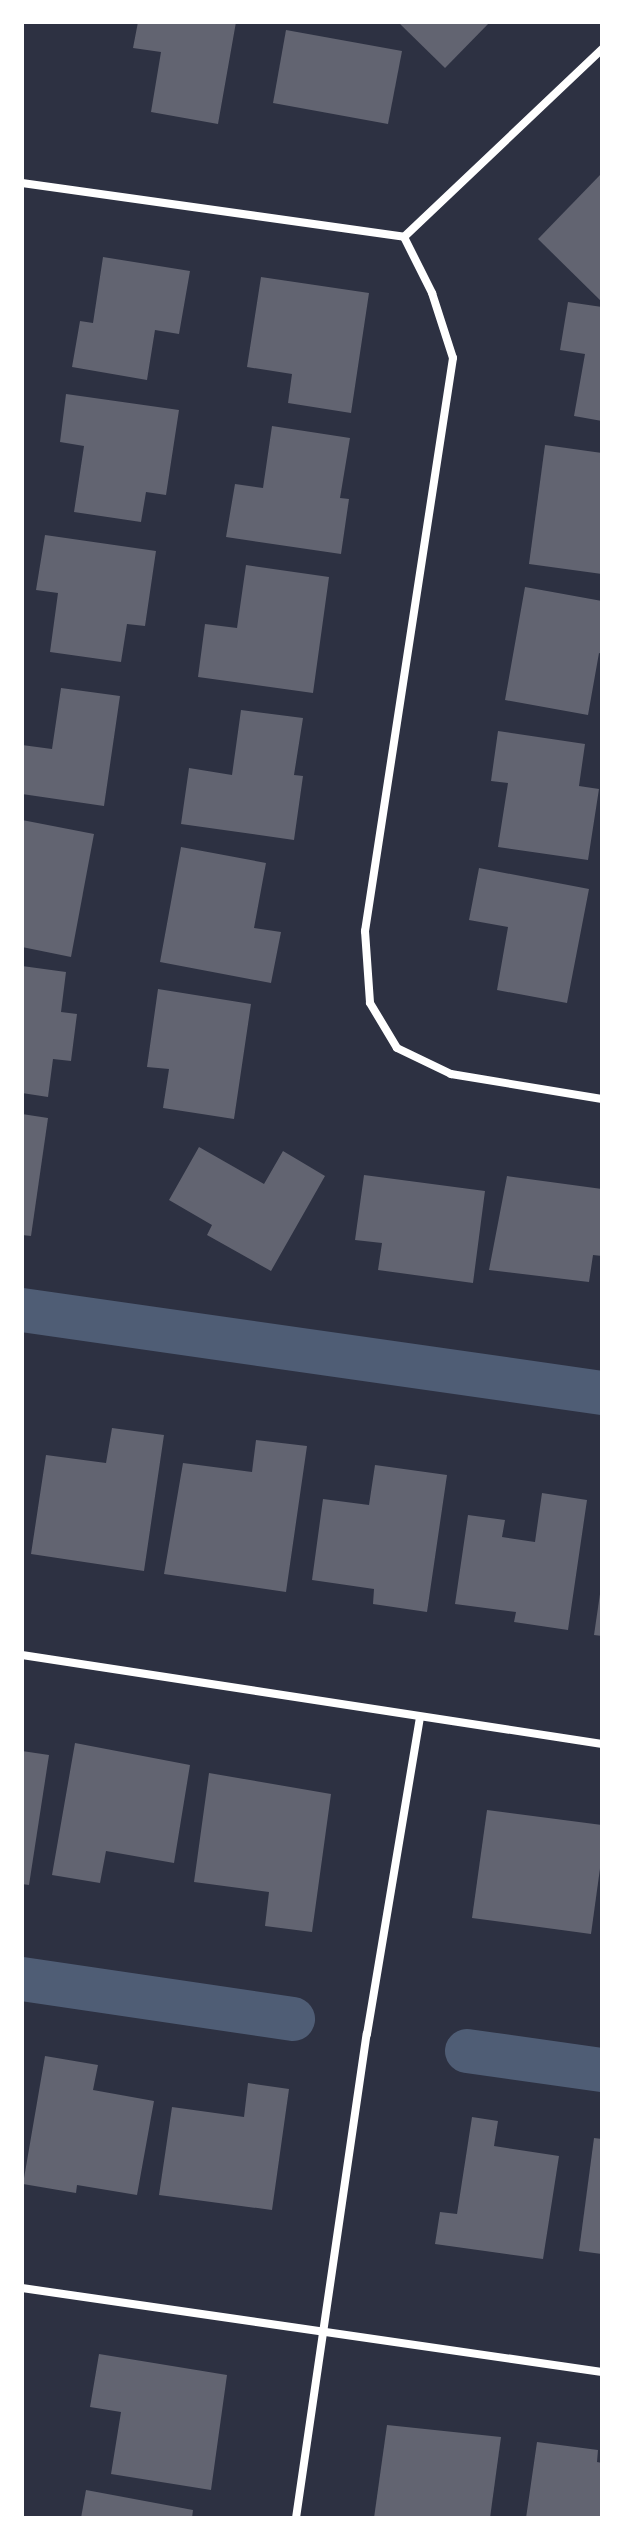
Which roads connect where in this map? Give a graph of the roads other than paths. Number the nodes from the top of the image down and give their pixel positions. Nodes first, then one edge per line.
1 (602, 49) edge
2 (22, 183) edge
3 (404, 237) junction
4 (602, 1099) edge
5 (22, 1655) edge
6 (420, 1718) junction
7 (602, 1744) edge
8 (22, 2288) edge
9 (323, 2331) junction
10 (602, 2372) edge
11 (296, 2518) edge

1 - 3 street
2 - 3 street
3 - 4 street
5 - 6 street
6 - 7 street
6 - 9 street
8 - 9 street
9 - 10 street
9 - 11 street

